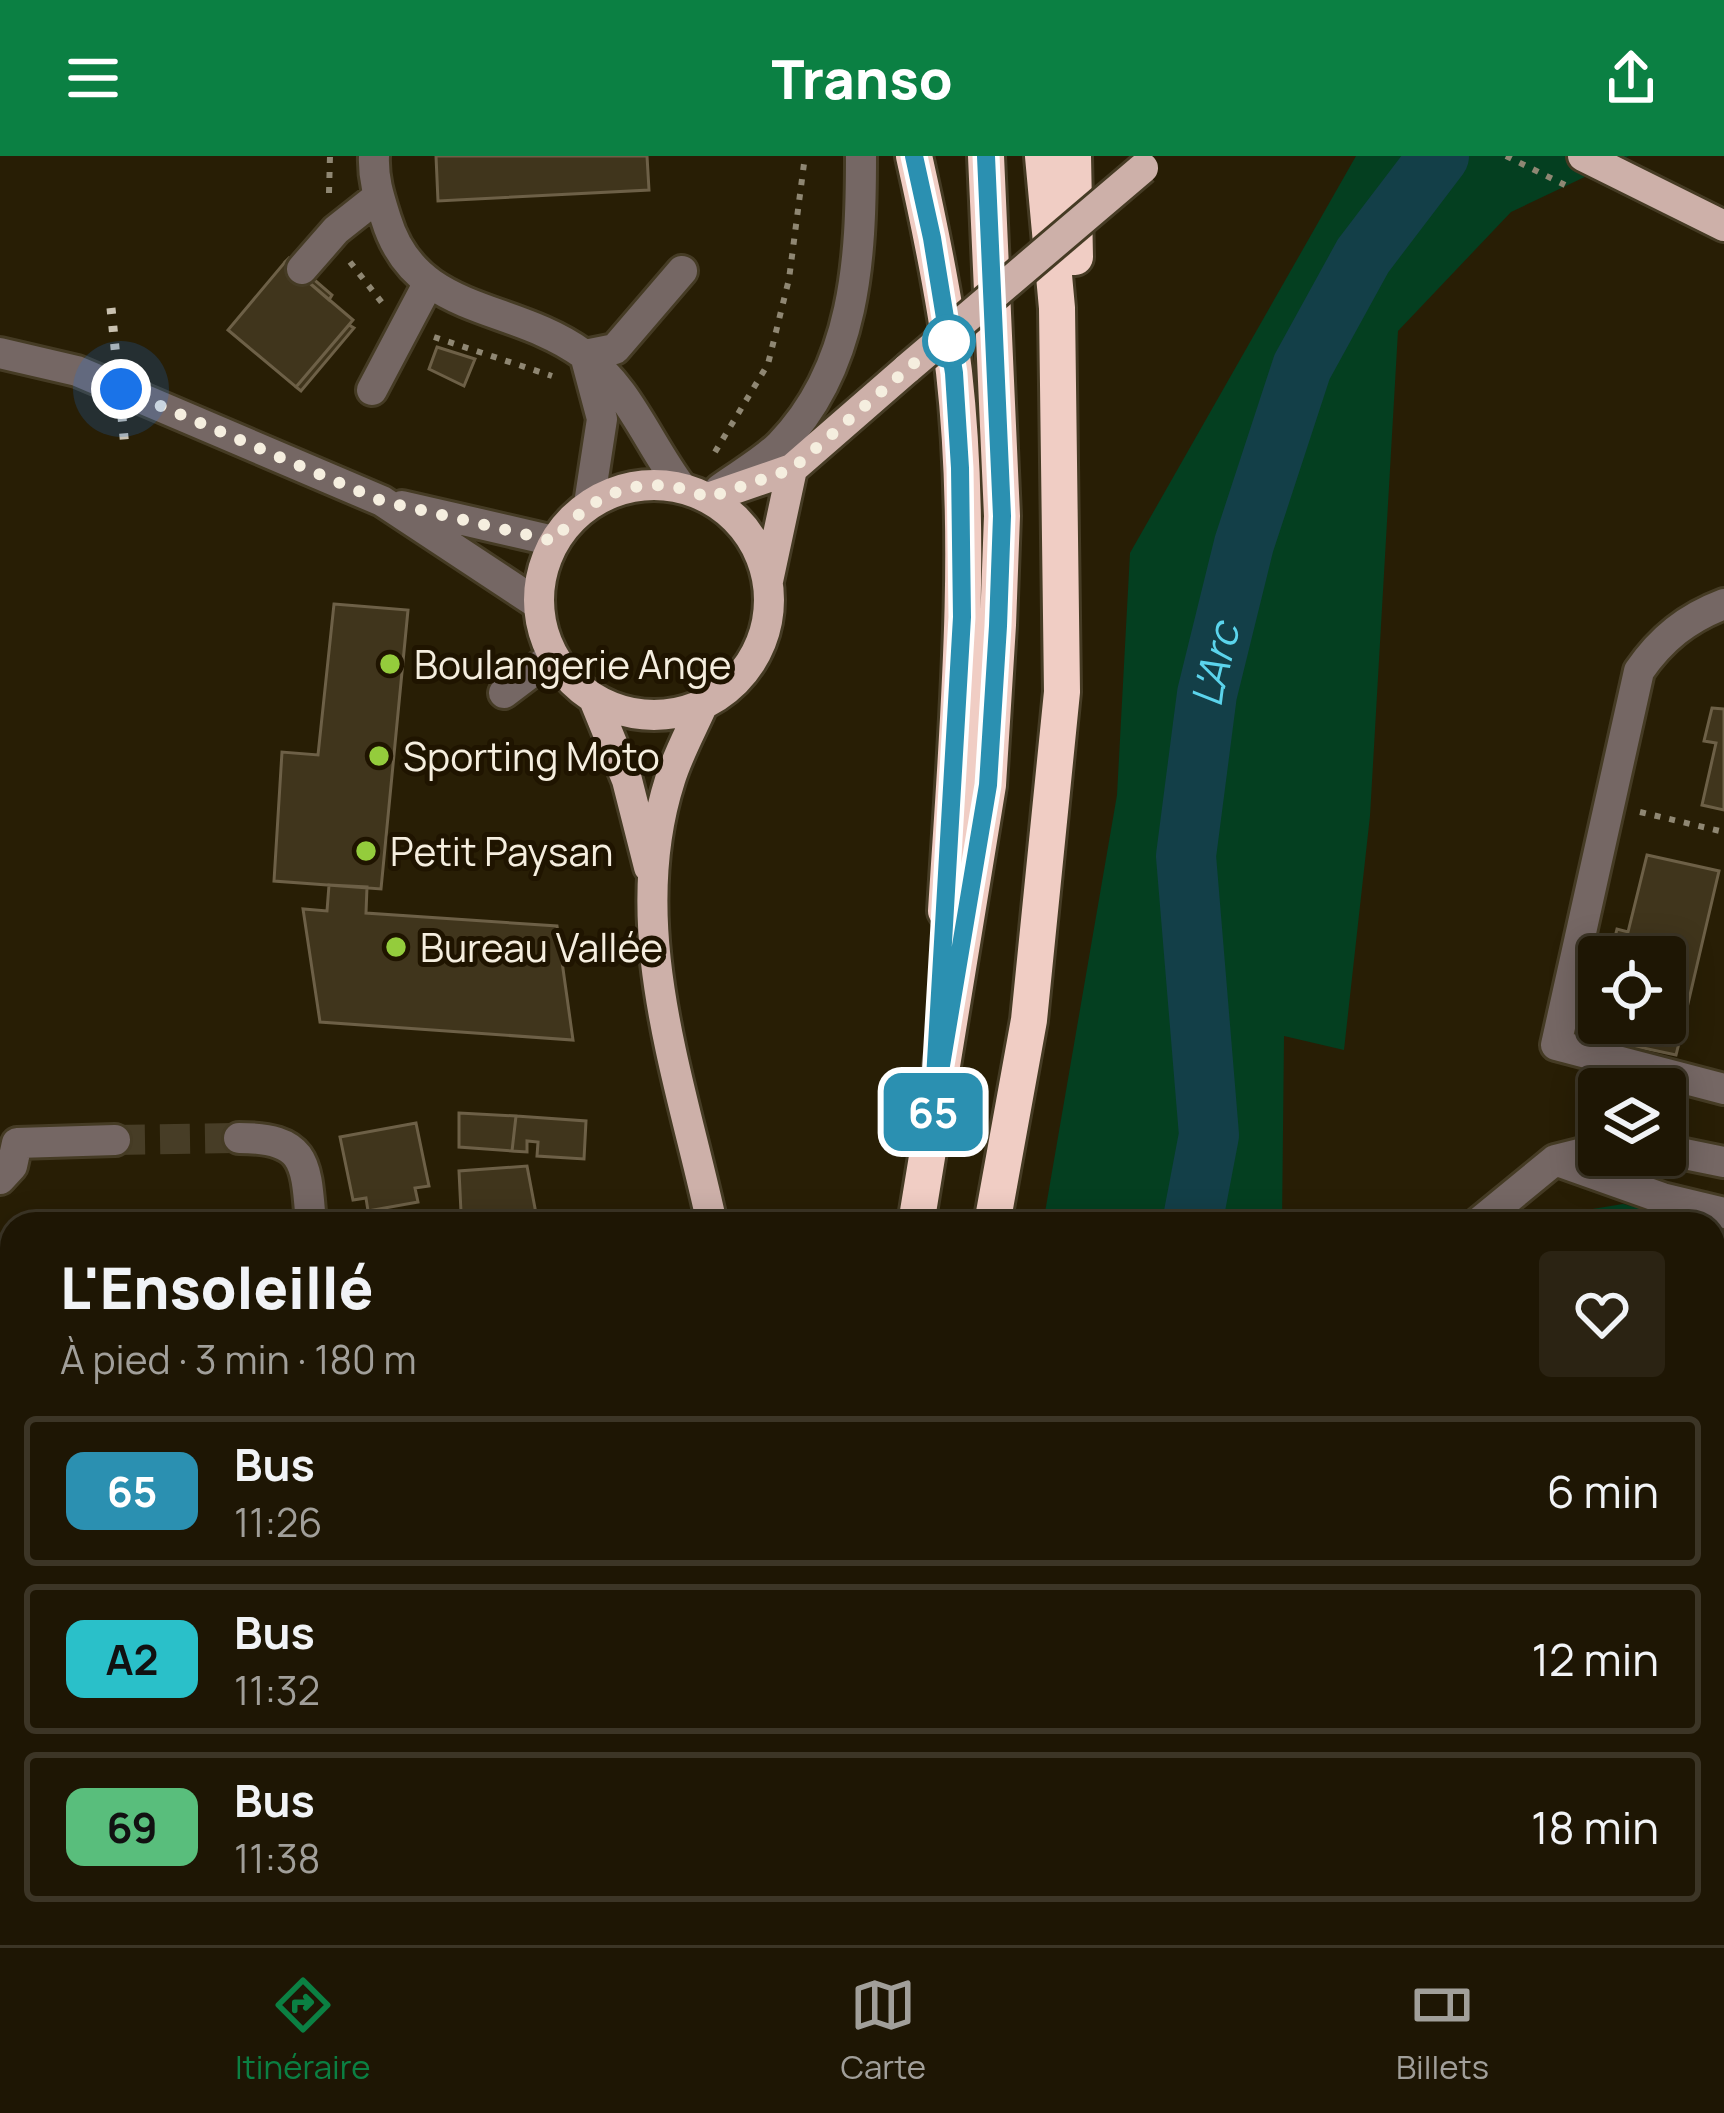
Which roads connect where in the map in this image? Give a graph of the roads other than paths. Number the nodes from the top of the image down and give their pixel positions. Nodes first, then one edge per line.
1 (374, 156) edge
2 (861, 156) edge
3 (914, 156) edge
4 (986, 156) edge
5 (1043, 156) edge
6 (1073, 156) edge
7 (1583, 156) edge
8 (1149, 162) edge
9 (379, 196) junction
10 (1712, 220) edge
11 (302, 269) dead end
12 (682, 271) dead end
13 (429, 282) junction
14 (585, 355) junction
15 (5, 357) edge
16 (372, 390) dead end
17 (792, 469) junction
18 (694, 492) junction
19 (382, 501) junction
20 (589, 504) junction
21 (554, 541) junction
22 (768, 582) junction
23 (538, 604) junction
24 (1724, 604) edge
25 (553, 656) junction
26 (1062, 692) junction
27 (504, 693) dead end
28 (594, 699) junction
29 (704, 704) junction
30 (652, 878) junction
31 (1724, 1090) edge
32 (933, 1113) junction
33 (239, 1138) tunnel mouth
34 (115, 1141) tunnel mouth
35 (1578, 1154) edge
36 (1686, 1154) edge
37 (1556, 1160) junction
38 (1724, 1162) edge
39 (0, 1179) edge
40 (309, 1212) edge
41 (709, 1212) edge
42 (918, 1212) edge
43 (994, 1212) edge
44 (1492, 1212) edge
45 (1720, 1212) edge

1 - 9 street
2 - 18 street
3 - 32 highway
4 - 32 highway
5 - 26 highway
6 - 26 highway
7 - 10 main road
8 - 17 main road, bridge
9 - 11 street
9 - 13 street
12 - 14 street
13 - 14 street
13 - 16 street
14 - 18 street
14 - 20 street
15 - 19 street
17 - 18 main road
17 - 22 main road
18 - 20 main road
18 - 22 main road
19 - 21 street
19 - 23 street
20 - 21 main road
21 - 23 main road
22 - 29 main road
23 - 25 main road
24 - 31 street
25 - 27 street
25 - 28 main road
26 - 43 highway
28 - 29 main road
28 - 30 main road
29 - 30 main road
30 - 41 main road
32 - 42 highway
33 - 40 street
34 - 39 street
35 - 37 street
36 - 38 street
37 - 44 street
37 - 45 street

